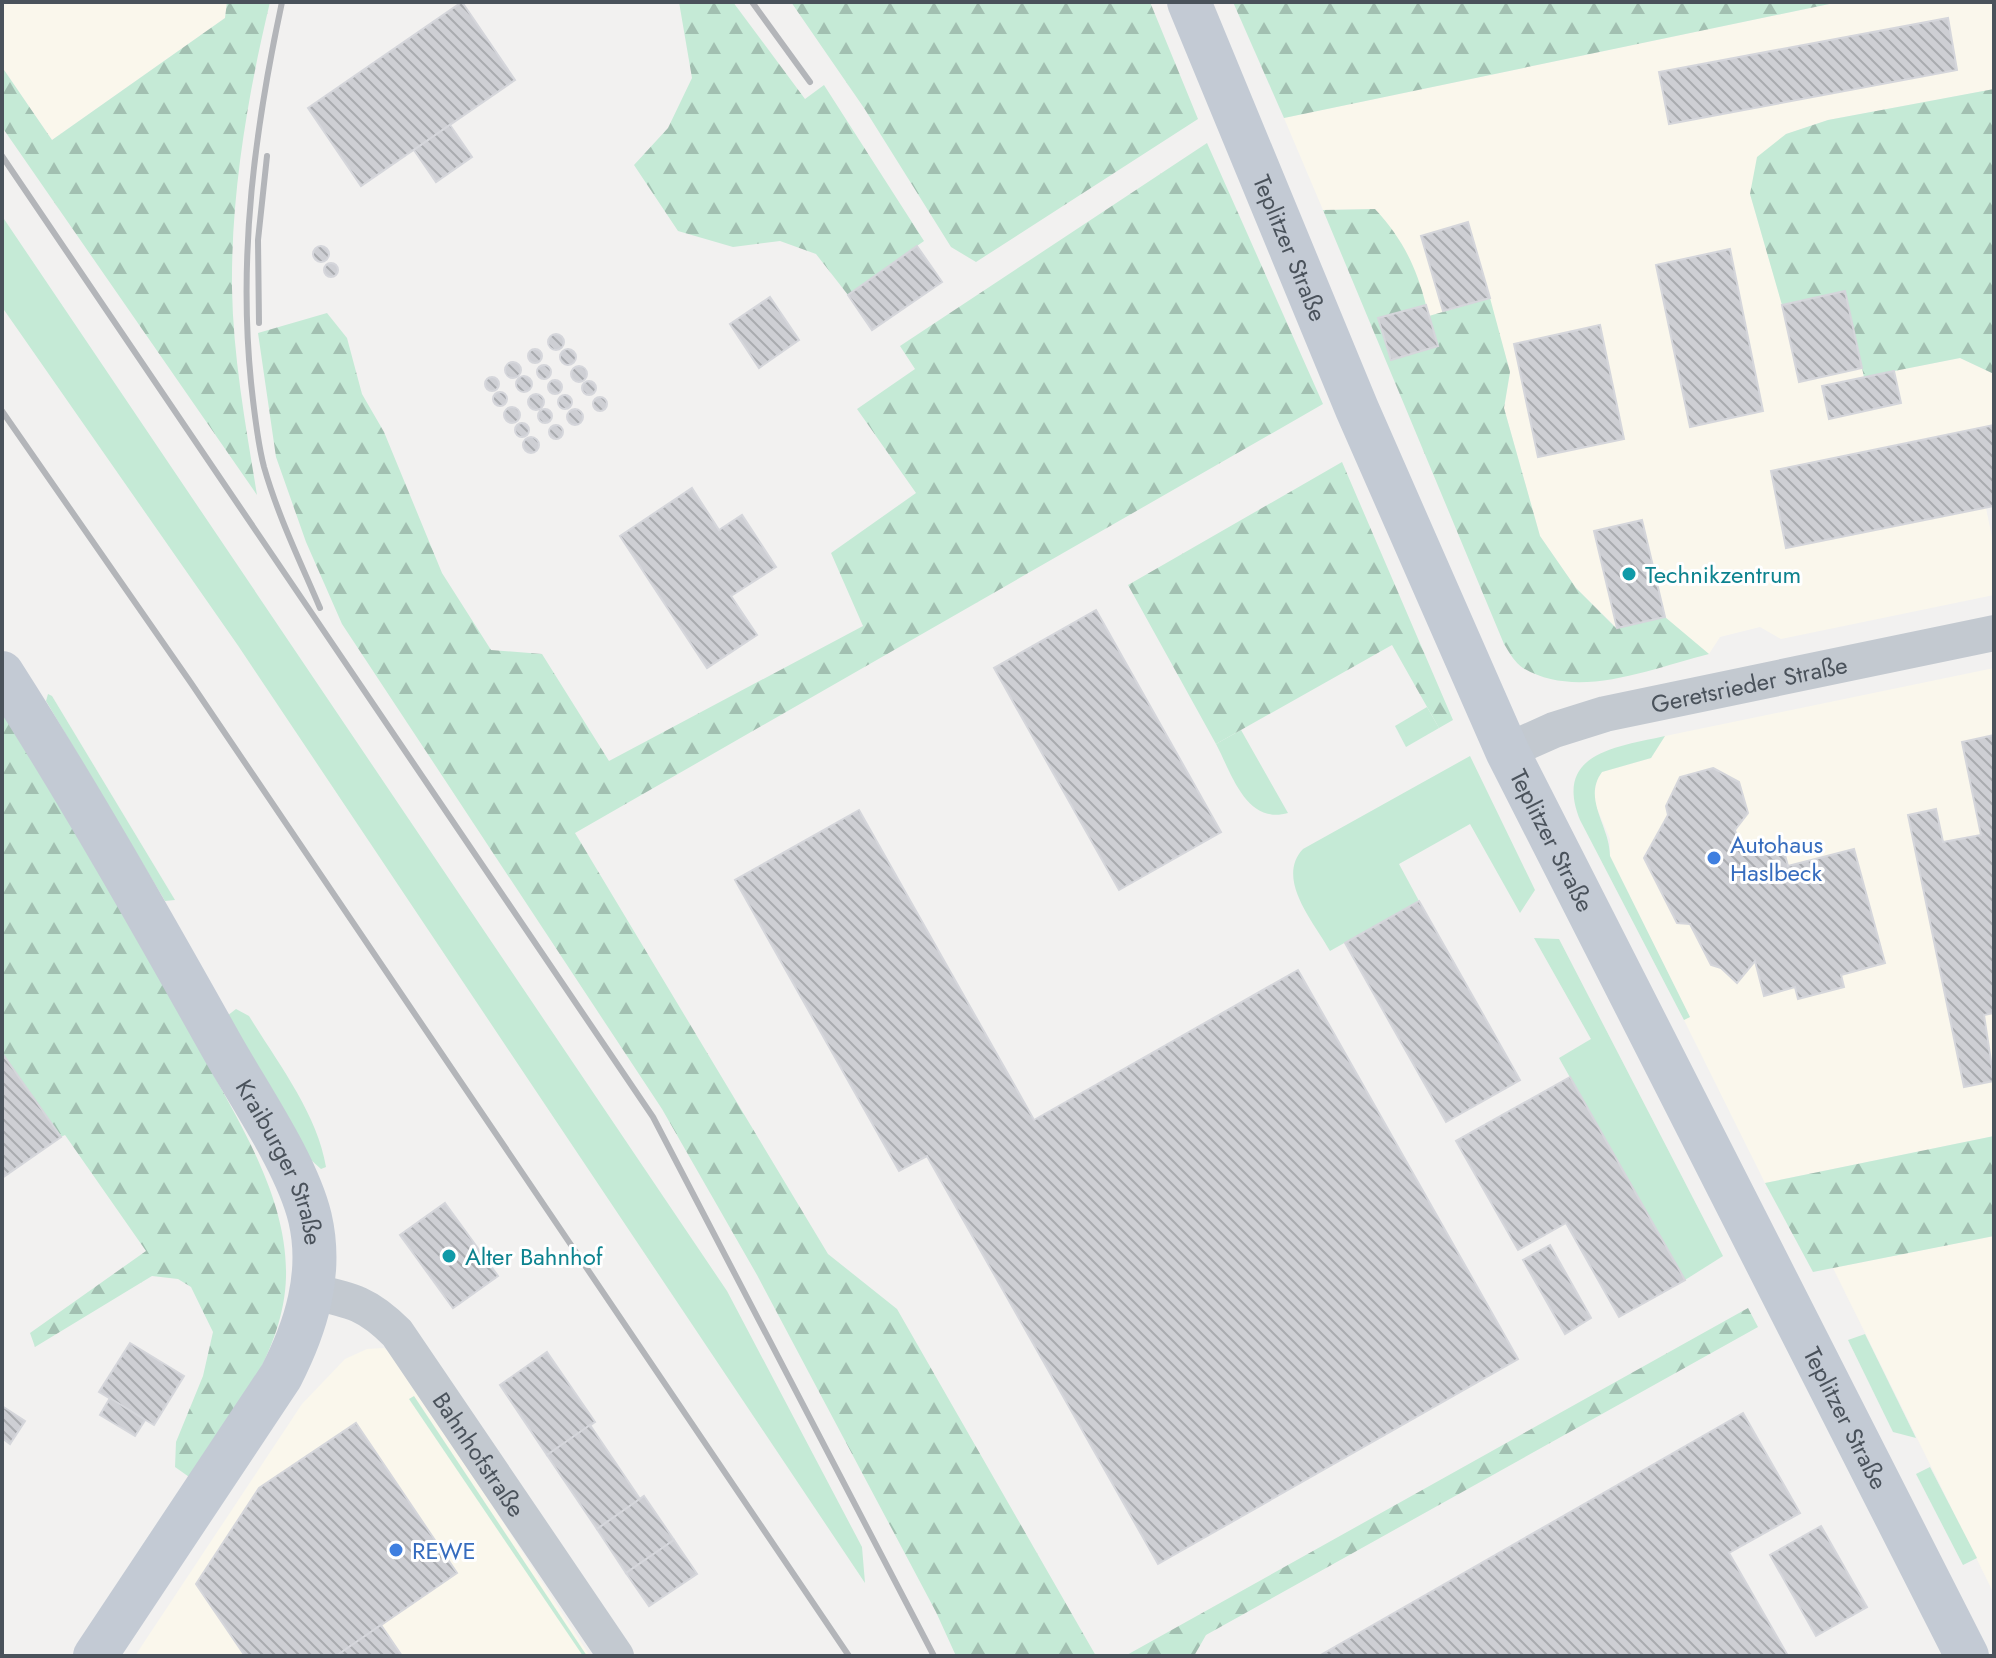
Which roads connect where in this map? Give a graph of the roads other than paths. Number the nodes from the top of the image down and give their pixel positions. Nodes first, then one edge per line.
1 (1189, 2) edge
2 (1994, 633) edge
3 (2, 673) edge
4 (1507, 751) junction
5 (313, 1292) junction
6 (95, 1656) edge
7 (616, 1656) edge
8 (1967, 1656) edge

1 - 4 street, Teplitzer Straße
2 - 4 street, Geretsrieder Straße
3 - 5 street, Kraiburger Straße
4 - 8 street, Teplitzer Straße
5 - 6 street, Kraiburger Straße
5 - 7 street, Bahnhofstraße

